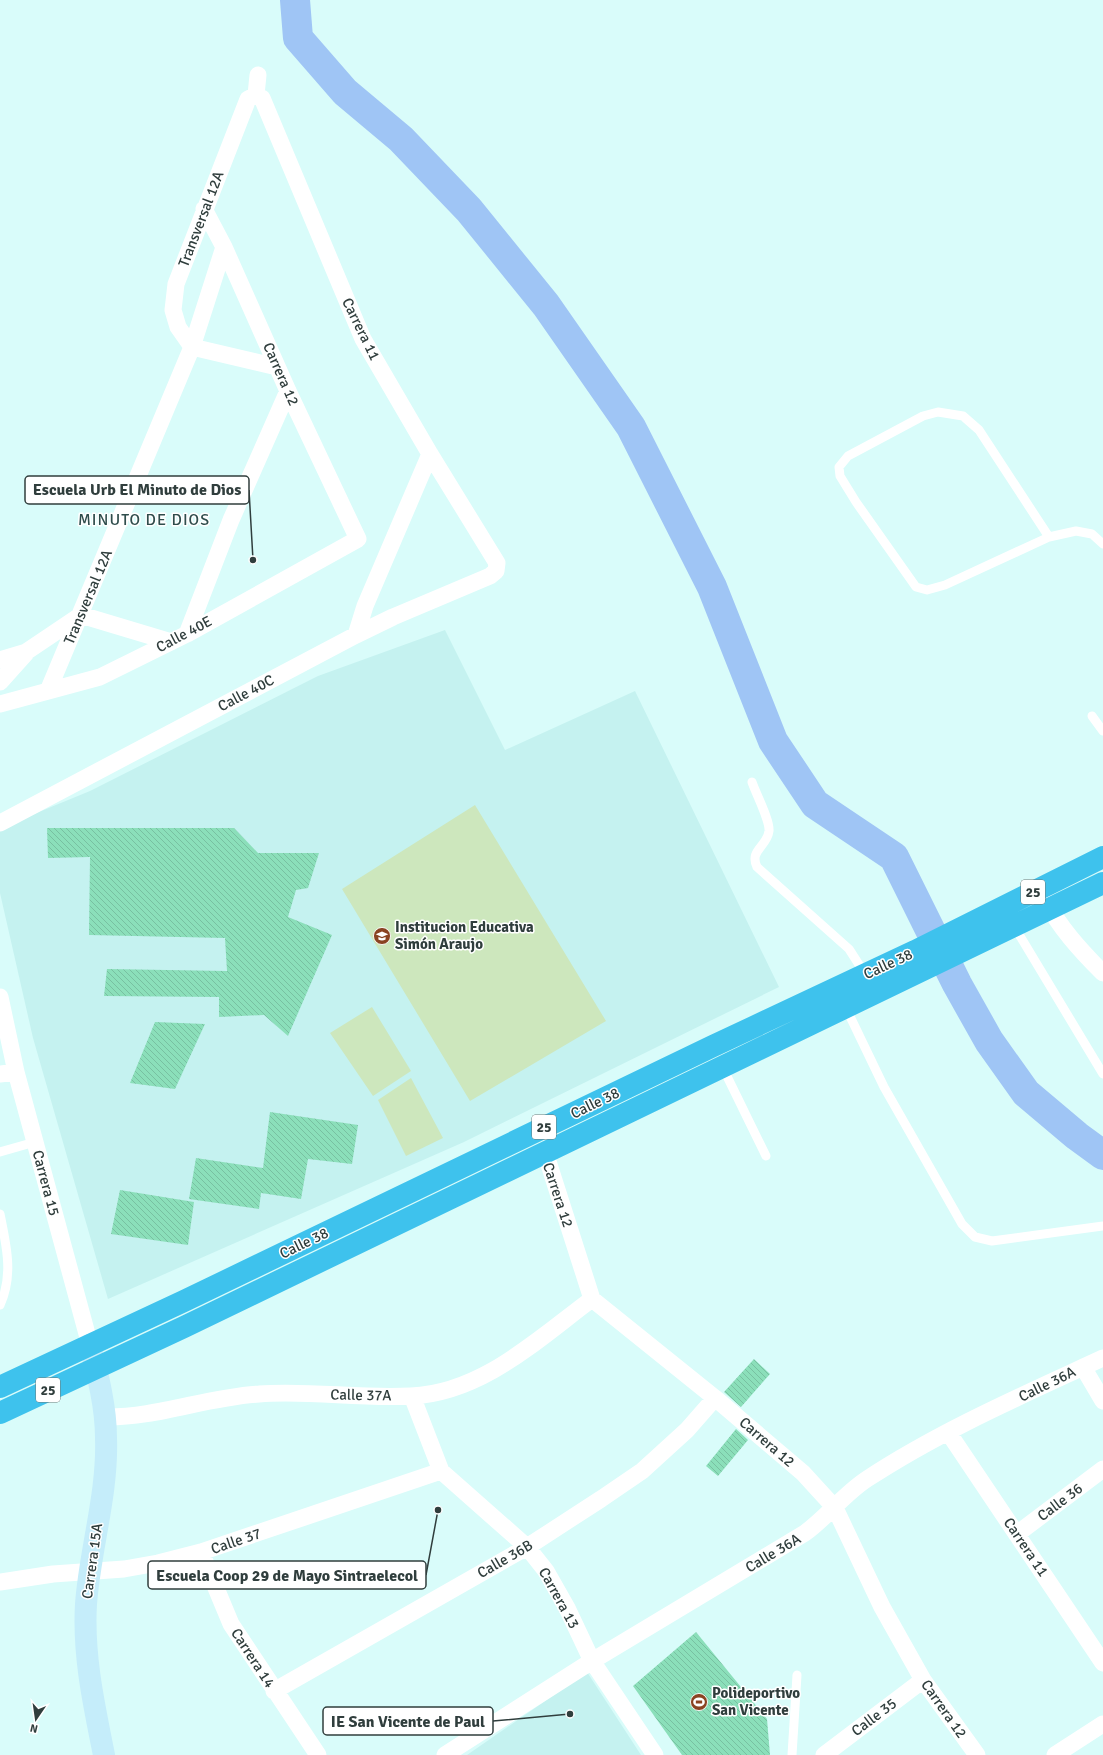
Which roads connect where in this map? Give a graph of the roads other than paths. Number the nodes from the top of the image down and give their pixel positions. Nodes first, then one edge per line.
1 (258, 75) dead end
2 (256, 95) junction
3 (204, 210) junction
4 (224, 247) junction
5 (192, 348) junction
6 (277, 367) junction
7 (288, 391) junction
8 (430, 454) junction
9 (1049, 536) junction
10 (358, 539) joint
11 (1103, 544) edge
12 (496, 571) joint
13 (81, 615) junction
14 (187, 634) junction
15 (356, 635) junction
16 (171, 642) junction
17 (26, 652) junction
18 (0, 660) edge
19 (0, 682) edge
20 (48, 691) junction
21 (0, 704) edge
22 (1092, 716) dead end
23 (1103, 731) edge
24 (752, 782) dead end
25 (0, 824) edge
26 (1103, 857) edge
27 (1103, 883) edge
28 (1040, 888) junction
29 (1050, 909) junction
30 (1010, 917) junction
31 (919, 961) junction
32 (1103, 973) edge
33 (866, 974) junction
34 (0, 998) edge
35 (846, 1008) junction
36 (713, 1046) junction
37 (723, 1068) junction
38 (8, 1073) edge
39 (1103, 1074) edge
40 (35, 1142) junction
41 (0, 1152) edge
42 (544, 1152) junction
43 (766, 1156) dead end
44 (0, 1214) edge
45 (1103, 1226) edge
46 (592, 1299) junction
47 (0, 1305) edge
48 (90, 1346) junction
49 (1103, 1358) edge
50 (1083, 1367) junction
51 (96, 1368) junction
52 (0, 1386) edge
53 (412, 1396) junction
54 (715, 1398) junction
55 (1103, 1401) edge
56 (0, 1413) edge
57 (104, 1417) junction
58 (948, 1432) junction
59 (1103, 1470) edge
60 (441, 1471) junction
61 (835, 1508) junction
62 (1017, 1534) junction
63 (527, 1547) junction
64 (201, 1552) junction
65 (90, 1572) junction
66 (0, 1582) edge
67 (592, 1661) junction
68 (1103, 1663) edge
69 (796, 1675) dead end
70 (923, 1680) junction
71 (274, 1691) junction
72 (1103, 1724) edge
73 (314, 1754) edge
74 (792, 1754) edge
75 (104, 1755) edge
76 (445, 1755) edge
77 (655, 1755) edge
78 (824, 1755) edge
79 (978, 1755) edge
80 (1055, 1755) edge

1 - 2 street
2 - 3 street, Transversal 12A
2 - 8 street, Carrera 11
3 - 4 street, Carrera 12
3 - 5 street, Transversal 12A
4 - 5 street, Transversal 12A
4 - 6 street, Carrera 12
5 - 6 street
5 - 13 street, Transversal 12A
6 - 7 street, Carrera 12
7 - 10 street, Carrera 12
7 - 14 street
8 - 12 street, Carrera 11
8 - 15 street
9 - 9 lane
9 - 11 lane
10 - 14 street, Calle 40E
12 - 15 street, Calle 40C
13 - 16 street
13 - 17 street
13 - 20 street, Transversal 12A
14 - 16 street, Calle 40E
15 - 25 street, Calle 40C
16 - 20 street, Calle 40E
17 - 18 street
17 - 19 street
20 - 21 street, Calle 40E
22 - 23 lane
24 - 33 lane
26 - 28 highway, Calle 38 / 25
27 - 29 highway, Calle 38 / 25
28 - 29 street
28 - 30 highway, Calle 38 / 25
29 - 30 highway, Calle 38 / 25
29 - 32 street
30 - 31 highway, Calle 38 / 25
30 - 31 highway, Calle 38 / 25
30 - 39 lane
31 - 33 highway, Calle 38 / 25
31 - 35 highway, Calle 38 / 25
33 - 36 highway, Calle 38 / 25
34 - 38 street, Carrera 15
35 - 37 highway, Calle 38 / 25
35 - 45 lane
36 - 37 lane
36 - 48 highway, Calle 38 / 25
37 - 42 highway, Calle 38 / 25
37 - 43 lane
38 - 40 street, Carrera 15
40 - 41 lane
40 - 48 street, Carrera 15
42 - 46 street, Carrera 12
42 - 51 highway, Calle 38 / 25
44 - 47 lane
46 - 53 street, Calle 37A
46 - 54 street, Carrera 12
48 - 51 street, Carrera 15
48 - 52 highway, Calle 38 / 25
49 - 50 street, Calle 36A
50 - 55 street
50 - 58 street, Calle 36A
51 - 56 highway, Calle 38 / 25
51 - 57 street, Carrera 15A
53 - 57 street, Calle 37A
53 - 60 street, Carrera 13
54 - 61 street, Carrera 12
54 - 63 street, Calle 36B
57 - 65 street, Carrera 15A
58 - 61 street, Calle 36A
58 - 62 street, Carrera 11
59 - 62 street, Calle 36
60 - 63 street, Carrera 13
60 - 64 street, Calle 37
61 - 67 street, Calle 36A
61 - 70 street, Carrera 12
62 - 68 street, Carrera 11
63 - 67 street, Carrera 13
63 - 71 street, Calle 36B
64 - 65 street, Calle 37
64 - 71 street, Carrera 14
65 - 66 street, Calle 37
65 - 75 street, Carrera 15A
67 - 76 street, Calle 36A
67 - 77 street, Carrera 13
69 - 74 lane
70 - 78 street, Calle 35
70 - 79 street, Carrera 12
71 - 73 street, Carrera 14
72 - 80 street

